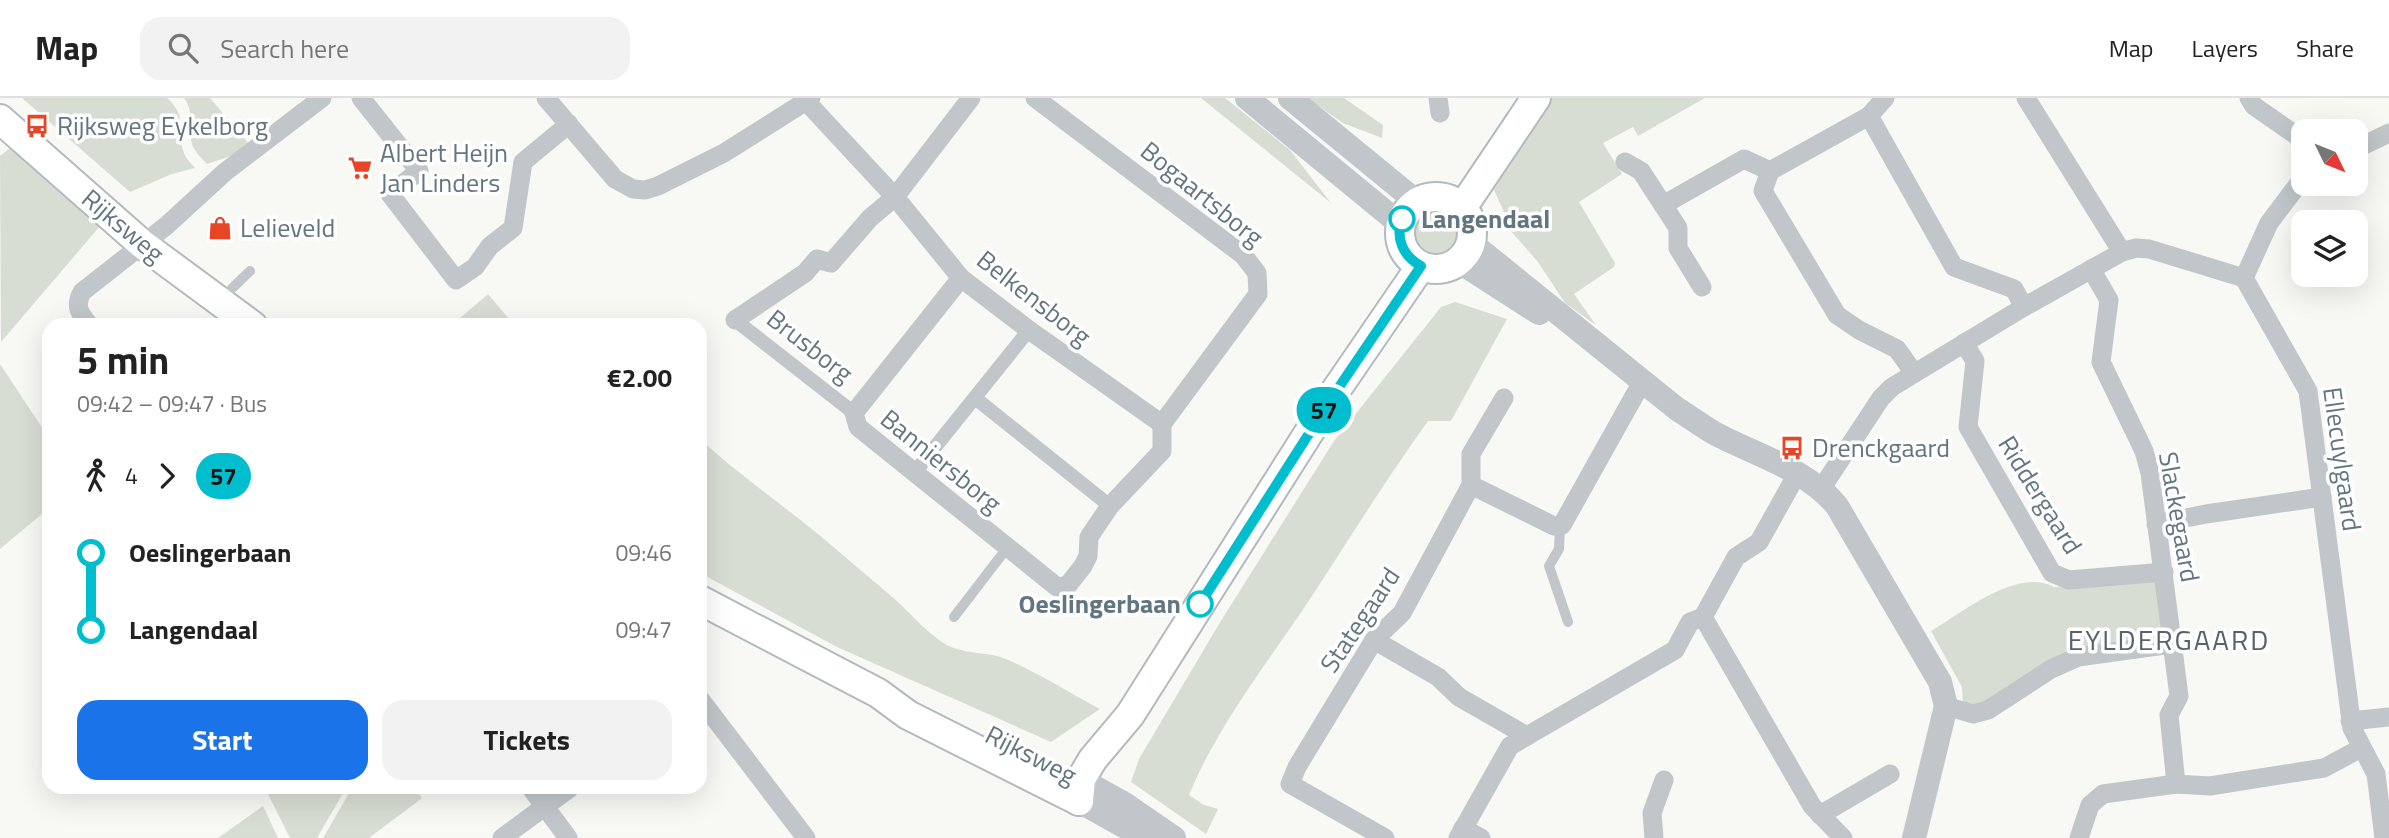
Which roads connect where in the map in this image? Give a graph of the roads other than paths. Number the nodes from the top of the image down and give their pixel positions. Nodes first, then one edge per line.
1 (322, 98) edge
2 (361, 98) edge
3 (546, 98) edge
4 (971, 98) edge
5 (1035, 98) edge
6 (1247, 98) edge
7 (1290, 98) edge
8 (1517, 98) edge
9 (1536, 98) edge
10 (1885, 98) edge
11 (2026, 98) edge
12 (2249, 98) edge
13 (807, 99) edge
14 (1869, 116) junction
15 (0, 119) edge
16 (569, 124) junction
17 (2291, 132) edge
18 (2389, 133) edge
19 (2368, 143) edge
20 (1625, 162) dead end
21 (1770, 171) junction
22 (2291, 194) edge
23 (895, 197) junction
24 (1417, 202) junction
25 (1454, 203) junction
26 (1663, 205) junction
27 (1400, 224) junction
28 (142, 244) junction
29 (2122, 251) junction
30 (1464, 252) junction
31 (1421, 266) junction
32 (2091, 269) junction
33 (250, 271) dead end
34 (961, 278) junction
35 (2244, 278) junction
36 (1702, 287) dead end
37 (219, 302) junction
38 (2024, 307) junction
39 (84, 318) edge
40 (242, 318) edge
41 (734, 320) joint
42 (1029, 330) junction
43 (1964, 343) junction
44 (1914, 373) junction
45 (1642, 382) junction
46 (975, 398) junction
47 (1504, 398) dead end
48 (854, 412) junction
49 (1162, 424) junction
50 (915, 471) junction
51 (1797, 474) junction
52 (1471, 485) junction
53 (1821, 489) junction
54 (2322, 497) junction
55 (1110, 506) junction
56 (2156, 524) junction
57 (1560, 526) junction
58 (1007, 548) junction
59 (2164, 572) junction
60 (707, 604) edge
61 (954, 617) dead end
62 (1703, 617) junction
63 (1568, 622) dead end
64 (1374, 640) junction
65 (2172, 644) junction
66 (1946, 706) junction
67 (707, 707) edge
68 (2389, 717) edge
69 (2350, 721) junction
70 (1527, 736) junction
71 (2361, 748) junction
72 (1890, 774) dead end
73 (1664, 780) dead end
74 (2176, 784) junction
75 (1085, 789) junction
76 (536, 794) edge
77 (562, 794) edge
78 (545, 806) junction
79 (1821, 814) junction
80 (795, 834) edge
81 (1467, 835) edge
82 (502, 838) edge
83 (568, 838) edge
84 (1145, 838) edge
85 (1174, 838) edge
86 (1385, 838) edge
87 (1654, 838) edge
88 (1843, 838) edge
89 (1914, 838) edge
90 (2079, 838) edge
91 (2384, 838) edge

1 - 28 street
2 - 16 street
3 - 16 street
4 - 23 street
5 - 49 street, Bogaartsborg
6 - 27 street
7 - 24 street
8 - 25 main road
9 - 25 main road
10 - 14 street
11 - 29 street
12 - 17 street
13 - 16 street
13 - 23 street, Belkensborg
14 - 21 street
14 - 38 street
15 - 28 main road, Rijksweg
18 - 19 street
20 - 26 street
21 - 26 street
21 - 44 street
22 - 35 street
23 - 34 street, Belkensborg
23 - 41 street, Brusborg
24 - 25 main road
24 - 27 main road
25 - 30 main road
26 - 36 street
27 - 31 main road
28 - 37 main road, Rijksweg
28 - 39 street
29 - 32 street
29 - 35 street
30 - 31 main road
30 - 45 street
31 - 75 main road
32 - 38 street
32 - 56 street, Slackegaard
33 - 37 lane
34 - 42 street, Belkensborg
34 - 48 street, Banniersborg
35 - 54 street, Ellecuylgaard
37 - 40 main road, Rijksweg
38 - 43 street
41 - 48 street, Brusborg
42 - 46 street
42 - 49 street, Belkensborg
43 - 44 street
43 - 59 street, Riddergaard
44 - 53 street
45 - 51 street
45 - 57 street
46 - 50 street
46 - 55 street
47 - 52 street, Stategaard
48 - 50 street, Banniersborg
49 - 55 street, Banniersborg
50 - 58 street, Banniersborg
51 - 53 street
51 - 62 street
52 - 57 street
52 - 64 street, Stategaard
53 - 66 street
54 - 56 street
54 - 69 street, Ellecuylgaard
55 - 58 street, Banniersborg
56 - 59 street, Slackegaard
57 - 63 lane
58 - 61 lane, Banniersborg
59 - 65 street, Slackegaard
60 - 75 main road, Rijksweg
62 - 70 street
62 - 79 street
64 - 70 street
64 - 86 street, Stategaard
65 - 66 street
65 - 74 street, Slackegaard
66 - 89 street
67 - 80 street
68 - 69 street
69 - 71 street, Ellecuylgaard
70 - 81 street
71 - 74 street
71 - 91 street, Ellecuylgaard
72 - 79 street
73 - 87 street
74 - 90 street
75 - 84 street, Rijksweg
75 - 85 street, Rijksweg
76 - 78 street
77 - 78 street
78 - 82 street
78 - 83 street
79 - 88 street

